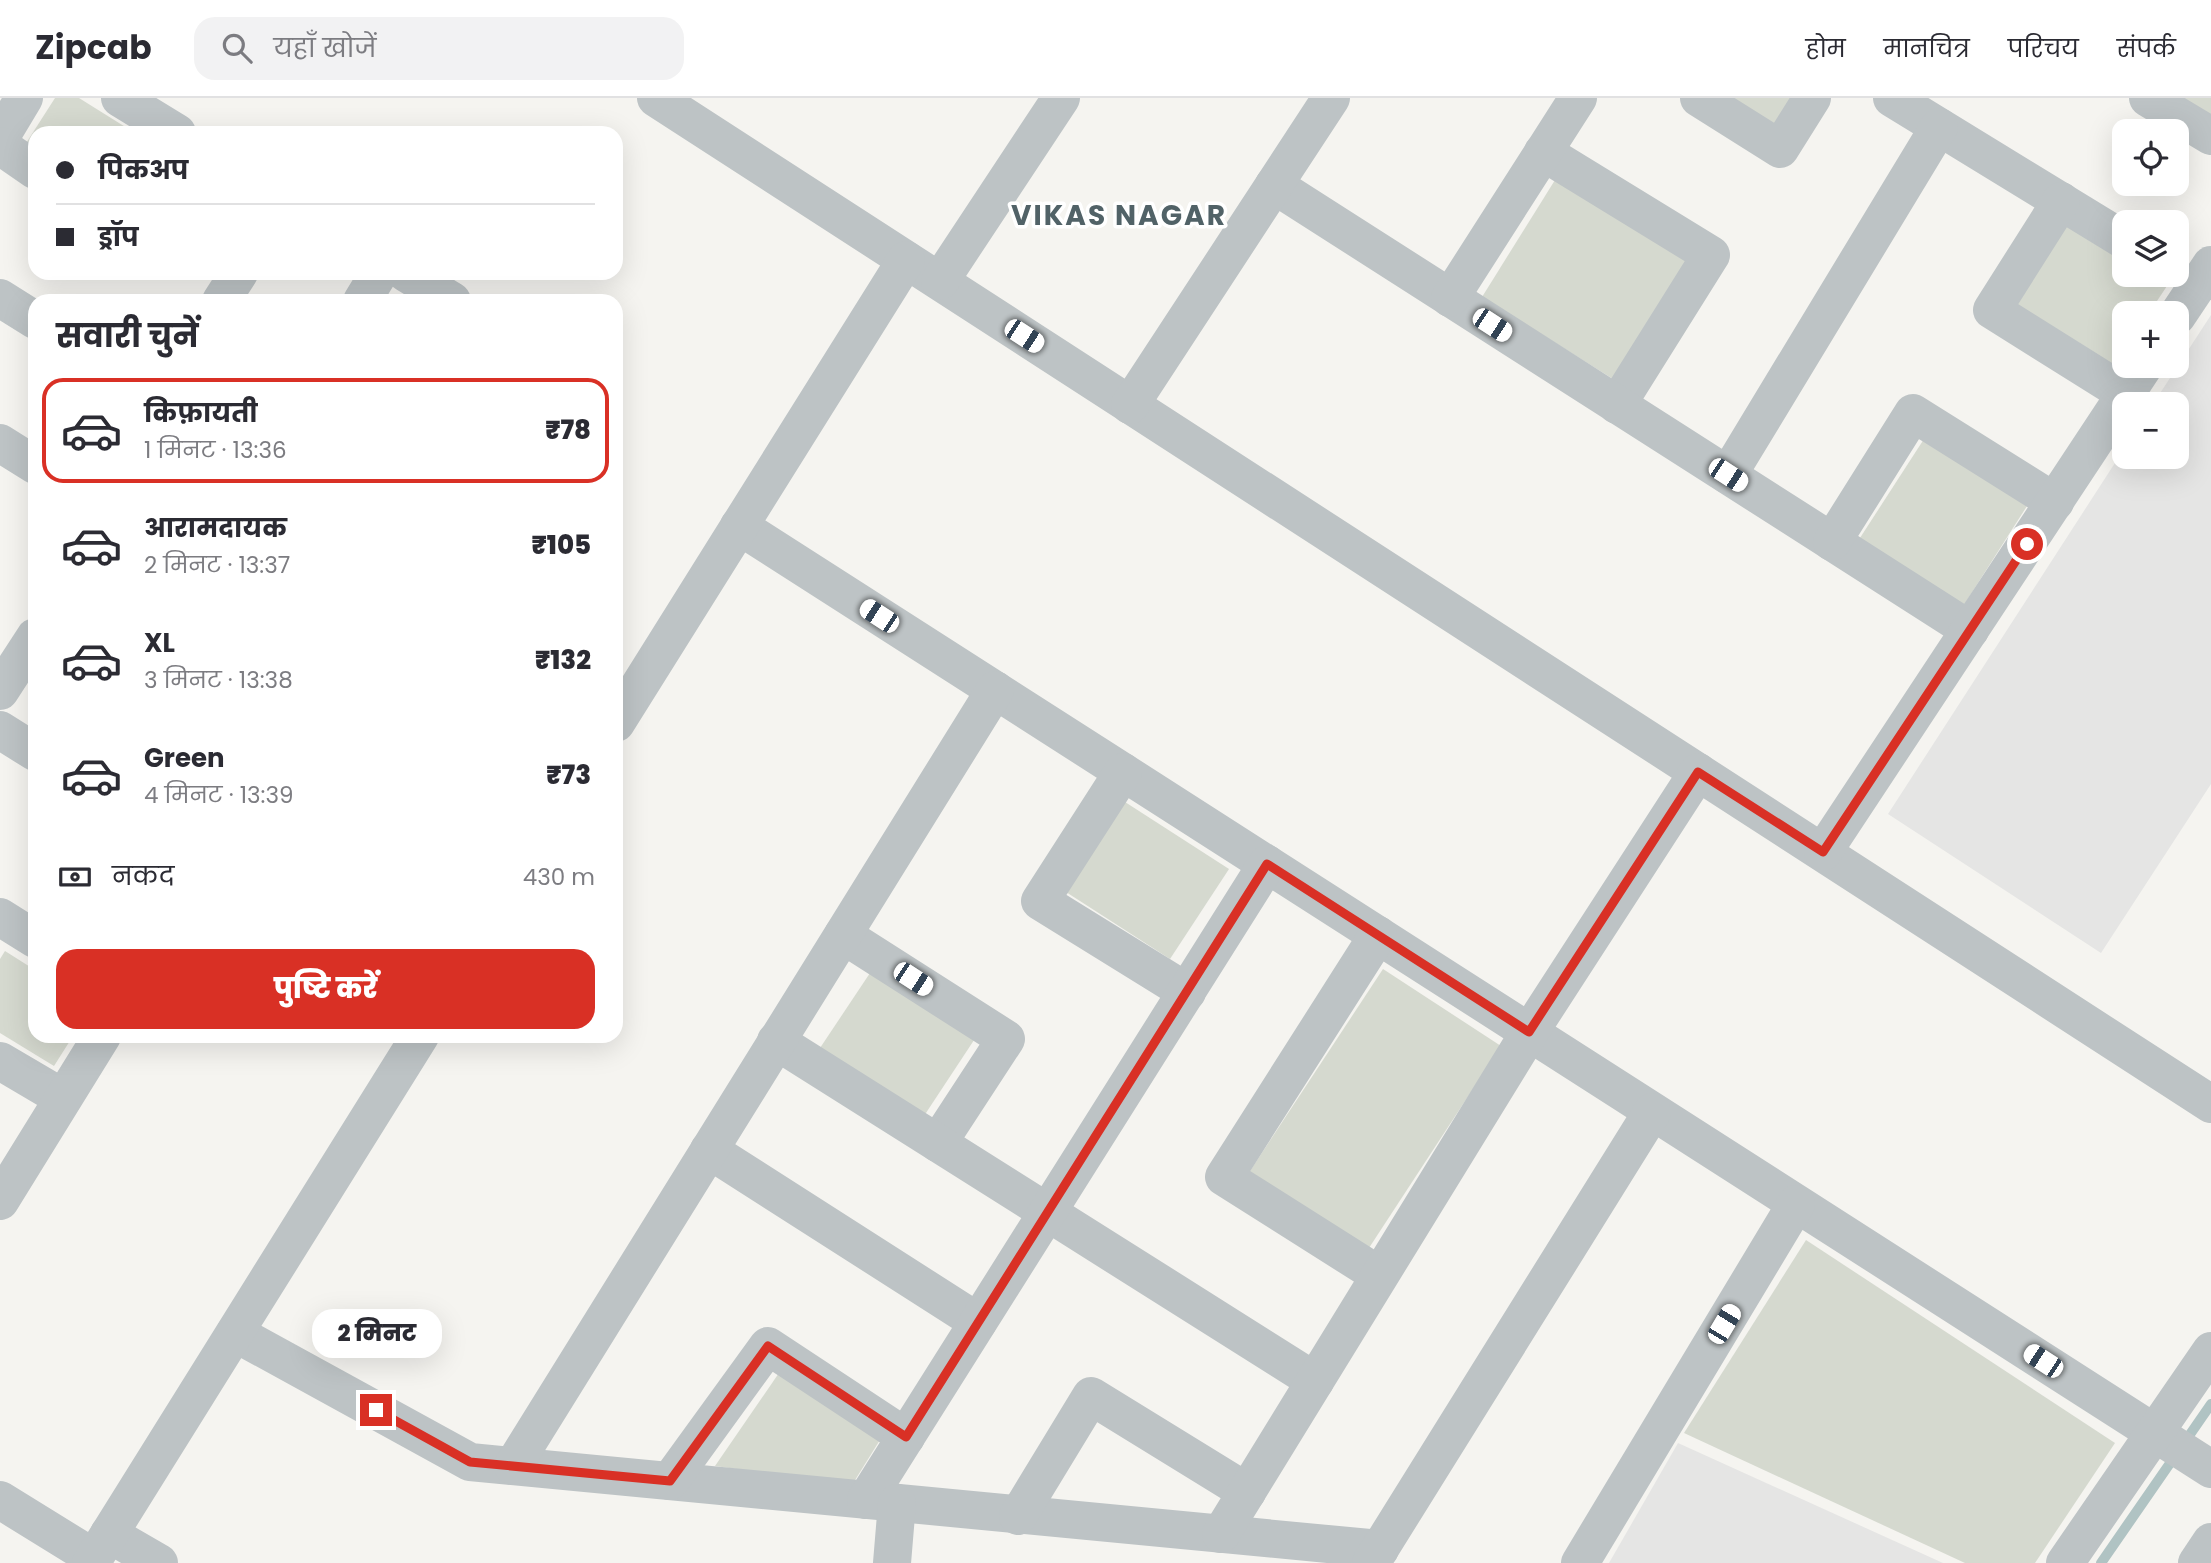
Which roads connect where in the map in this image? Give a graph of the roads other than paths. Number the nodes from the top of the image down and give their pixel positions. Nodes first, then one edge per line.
1 (24, 98) edge
2 (120, 98) edge
3 (656, 98) edge
4 (1061, 98) edge
5 (1331, 98) edge
6 (1578, 98) edge
7 (1699, 98) edge
8 (1812, 98) edge
9 (1892, 98) edge
10 (2148, 98) edge
11 (166, 126) edge
12 (1938, 127) junction
13 (2211, 136) edge
14 (0, 138) edge
15 (0, 146) edge
16 (1543, 152) junction
17 (28, 165) edge
18 (1274, 185) junction
19 (2061, 201) junction
20 (2112, 233) edge
21 (906, 260) junction
22 (2195, 274) edge
23 (418, 280) edge
24 (940, 281) junction
25 (441, 294) edge
26 (0, 298) edge
27 (1450, 298) junction
28 (2183, 301) edge
29 (28, 316) edge
30 (2135, 380) edge
31 (1130, 405) junction
32 (1617, 405) junction
33 (0, 443) edge
34 (28, 461) edge
35 (1728, 475) junction
36 (2055, 502) junction
37 (739, 526) junction
38 (1832, 542) junction
39 (1970, 630) junction
40 (28, 649) edge
41 (995, 690) junction
42 (0, 691) edge
43 (623, 712) edge
44 (0, 730) edge
45 (28, 748) edge
46 (1123, 772) junction
47 (1698, 772) junction
48 (1823, 852) junction
49 (1267, 864) junction
50 (0, 917) edge
51 (28, 935) edge
52 (843, 935) junction
53 (1378, 935) junction
54 (1186, 992) junction
55 (1529, 1032) junction
56 (776, 1041) junction
57 (98, 1043) edge
58 (416, 1043) edge
59 (0, 1061) edge
60 (63, 1098) junction
61 (2211, 1104) edge
62 (1652, 1112) junction
63 (939, 1143) junction
64 (709, 1150) junction
65 (0, 1201) edge
66 (1796, 1204) junction
67 (1048, 1213) junction
68 (1379, 1275) junction
69 (978, 1322) junction
70 (235, 1333) junction
71 (2211, 1351) edge
72 (1315, 1381) junction
73 (906, 1437) junction
74 (2182, 1450) edge
75 (513, 1466) junction
76 (670, 1481) junction
77 (1247, 1492) junction
78 (0, 1500) edge
79 (882, 1502) junction
80 (1018, 1516) junction
81 (1221, 1534) junction
82 (2211, 1542) edge
83 (98, 1552) edge
84 (1376, 1556) edge
85 (159, 1563) edge
86 (892, 1563) edge
87 (1580, 1563) edge
88 (2065, 1563) edge
89 (2197, 1563) edge

1 - 14 street
2 - 11 street
3 - 21 street
4 - 24 street
5 - 18 street
6 - 16 street
7 - 8 street
9 - 12 street
10 - 13 street
12 - 19 street
12 - 35 street
15 - 17 street
16 - 27 street
16 - 32 street
18 - 27 street
18 - 31 street
19 - 20 street
19 - 30 street
21 - 24 street
21 - 37 street
22 - 28 street
23 - 25 street
24 - 31 street
26 - 29 street
27 - 32 street
30 - 36 street
31 - 47 street
32 - 35 street
33 - 34 street
35 - 38 street
36 - 38 street
36 - 39 street
37 - 41 street
37 - 43 street
38 - 39 street
39 - 48 street
40 - 42 street
41 - 46 street
41 - 52 street
44 - 45 street
46 - 49 street
46 - 54 street
47 - 48 street
47 - 55 street
48 - 61 street
49 - 53 street
49 - 54 street
50 - 51 street
52 - 56 street
52 - 63 street
53 - 55 street
53 - 68 street
54 - 67 street
55 - 62 street
55 - 68 street
56 - 63 street
56 - 64 street
57 - 60 street
58 - 70 street
59 - 60 street
60 - 65 street
62 - 66 street
62 - 84 street
63 - 67 street
64 - 69 street
64 - 75 street
66 - 74 street
66 - 87 street
67 - 69 street
67 - 72 street
68 - 72 street
69 - 73 street
70 - 75 street
70 - 83 street
71 - 74 street
72 - 77 street
73 - 76 street
73 - 79 street
74 - 88 street
75 - 76 street
76 - 79 street
77 - 80 street
77 - 81 street
78 - 83 street
79 - 80 street
79 - 86 street
80 - 81 street
81 - 84 street
82 - 89 street
83 - 85 street

